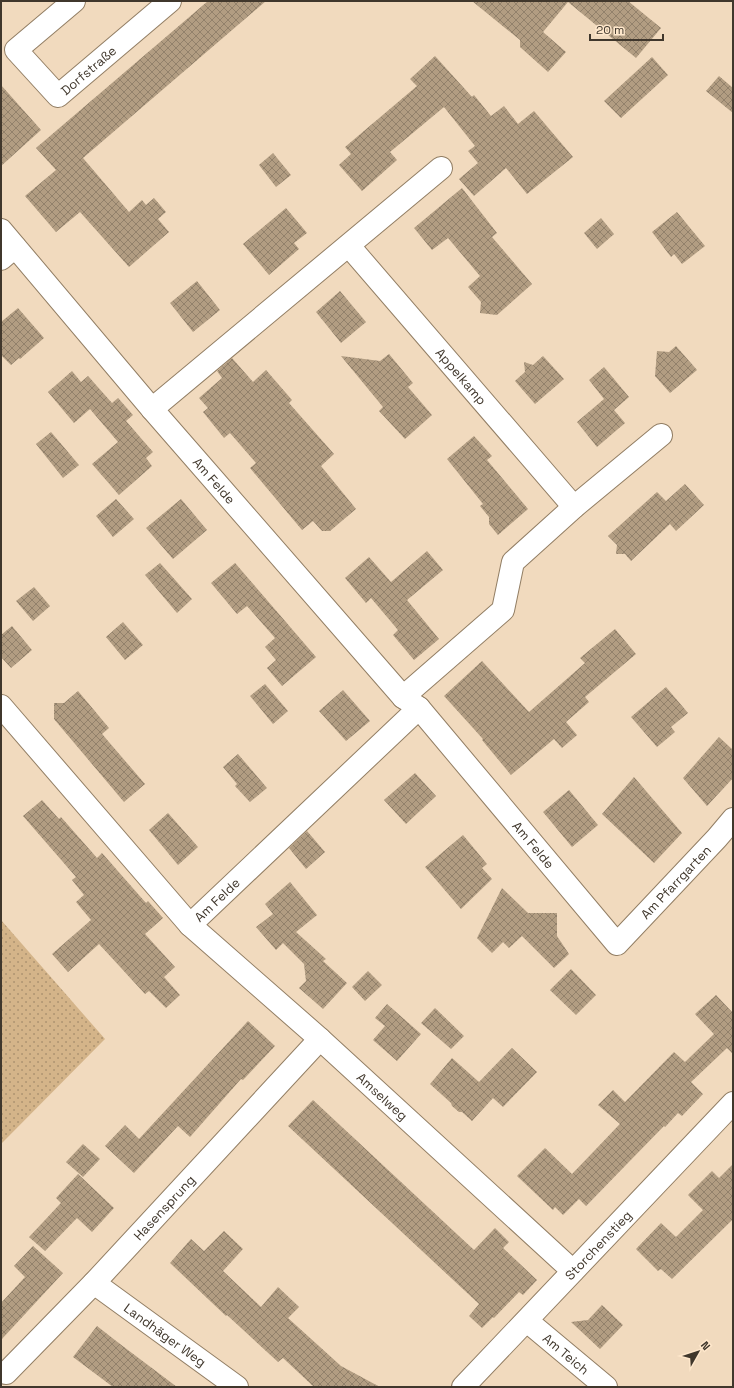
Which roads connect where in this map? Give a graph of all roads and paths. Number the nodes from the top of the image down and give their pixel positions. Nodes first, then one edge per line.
1 (74, 1) edge
2 (170, 1) edge
3 (441, 168) dead end
4 (1, 230) edge
5 (349, 246) junction
6 (8, 253) edge
7 (152, 409) junction
8 (661, 435) dead end
9 (574, 507) junction
10 (411, 703) junction
11 (1, 706) edge
12 (733, 819) edge
13 (190, 925) junction
14 (617, 944) joint
15 (320, 1039) junction
16 (730, 1113) edge
17 (573, 1271) junction
18 (94, 1283) junction
19 (527, 1321) junction
20 (6, 1373) dead end
21 (237, 1387) edge
22 (464, 1387) edge
23 (606, 1387) edge

1 - 2 street, Dorfstraße
3 - 5 street
4 - 6 street, Am Felde
5 - 7 street
5 - 9 street, Appelkamp
6 - 7 street, Am Felde
7 - 10 street, Am Felde
8 - 9 street
9 - 10 street
10 - 13 street, Am Felde
10 - 14 street, Am Felde
11 - 13 street, Am Felde
12 - 14 street, Am Pfarrgarten
13 - 15 street, Amselweg
15 - 17 street, Amselweg
15 - 18 street, Hasensprung
16 - 17 street, Storchenstieg
17 - 19 street, Storchenstieg
18 - 20 street, Hasensprung
18 - 21 street, Landhäger Weg
19 - 22 street, Storchenstieg
19 - 23 street, Am Teich

